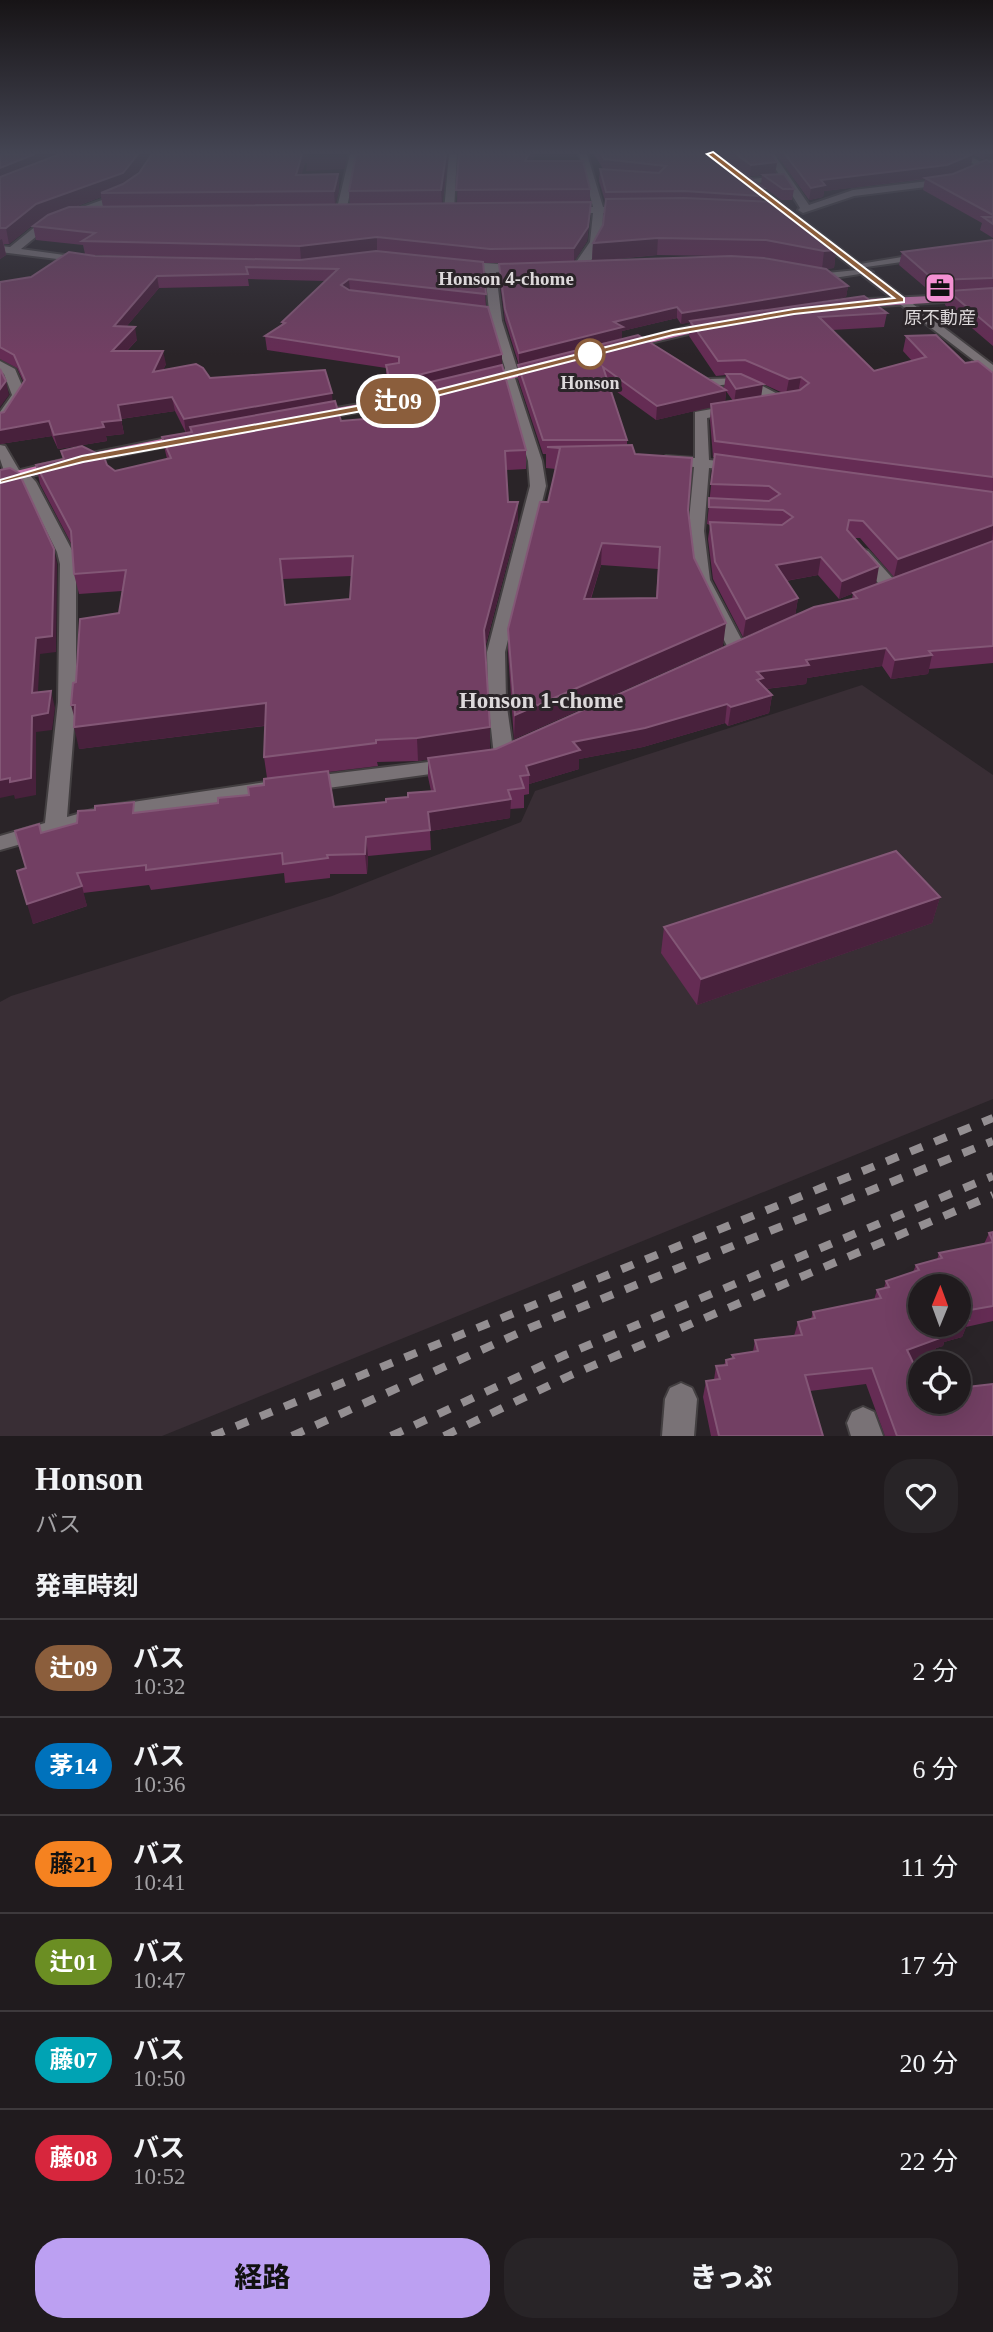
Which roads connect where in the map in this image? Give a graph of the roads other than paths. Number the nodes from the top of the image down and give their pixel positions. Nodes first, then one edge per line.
1 (54, 221) edge
2 (599, 221) edge
3 (801, 221) edge
4 (10, 251) edge
5 (944, 253) edge
6 (97, 262) edge
7 (444, 263) edge
8 (0, 264) edge
9 (593, 267) edge
10 (540, 268) edge
11 (565, 268) edge
12 (578, 268) junction
13 (863, 268) junction
14 (489, 269) junction
15 (802, 270) edge
16 (992, 297) edge
17 (901, 300) junction
18 (836, 306) edge
19 (732, 321) edge
20 (640, 341) junction
21 (601, 351) edge
22 (658, 352) edge
23 (561, 362) edge
24 (0, 365) edge
25 (681, 368) edge
26 (993, 371) edge
27 (508, 375) junction
28 (468, 386) edge
29 (436, 394) edge
30 (294, 419) edge
31 (0, 422) edge
32 (200, 436) edge
33 (0, 449) edge
34 (651, 460) edge
35 (702, 462) junction
36 (758, 470) edge
37 (11, 477) edge
38 (852, 543) edge
39 (865, 595) edge
40 (759, 639) edge
41 (528, 744) edge
42 (489, 760) junction
43 (55, 828) junction
44 (0, 843) edge
45 (681, 1399) dead end
46 (678, 1436) edge

1 - 4 street
2 - 12 street
3 - 13 main road
4 - 6 street
4 - 8 street
5 - 13 street
7 - 14 street
9 - 12 street
10 - 14 street
11 - 12 street
13 - 15 street
13 - 17 main road
14 - 27 street
16 - 17 highway
17 - 18 highway
17 - 26 street
19 - 20 highway
20 - 21 highway
20 - 22 street
23 - 27 highway
24 - 31 street
25 - 35 street
27 - 28 highway
27 - 42 street
29 - 30 highway
32 - 37 highway
33 - 37 street
34 - 35 street
35 - 36 street
35 - 40 street
37 - 43 street
38 - 39 street
41 - 42 street
42 - 43 street
43 - 44 street
45 - 46 street

